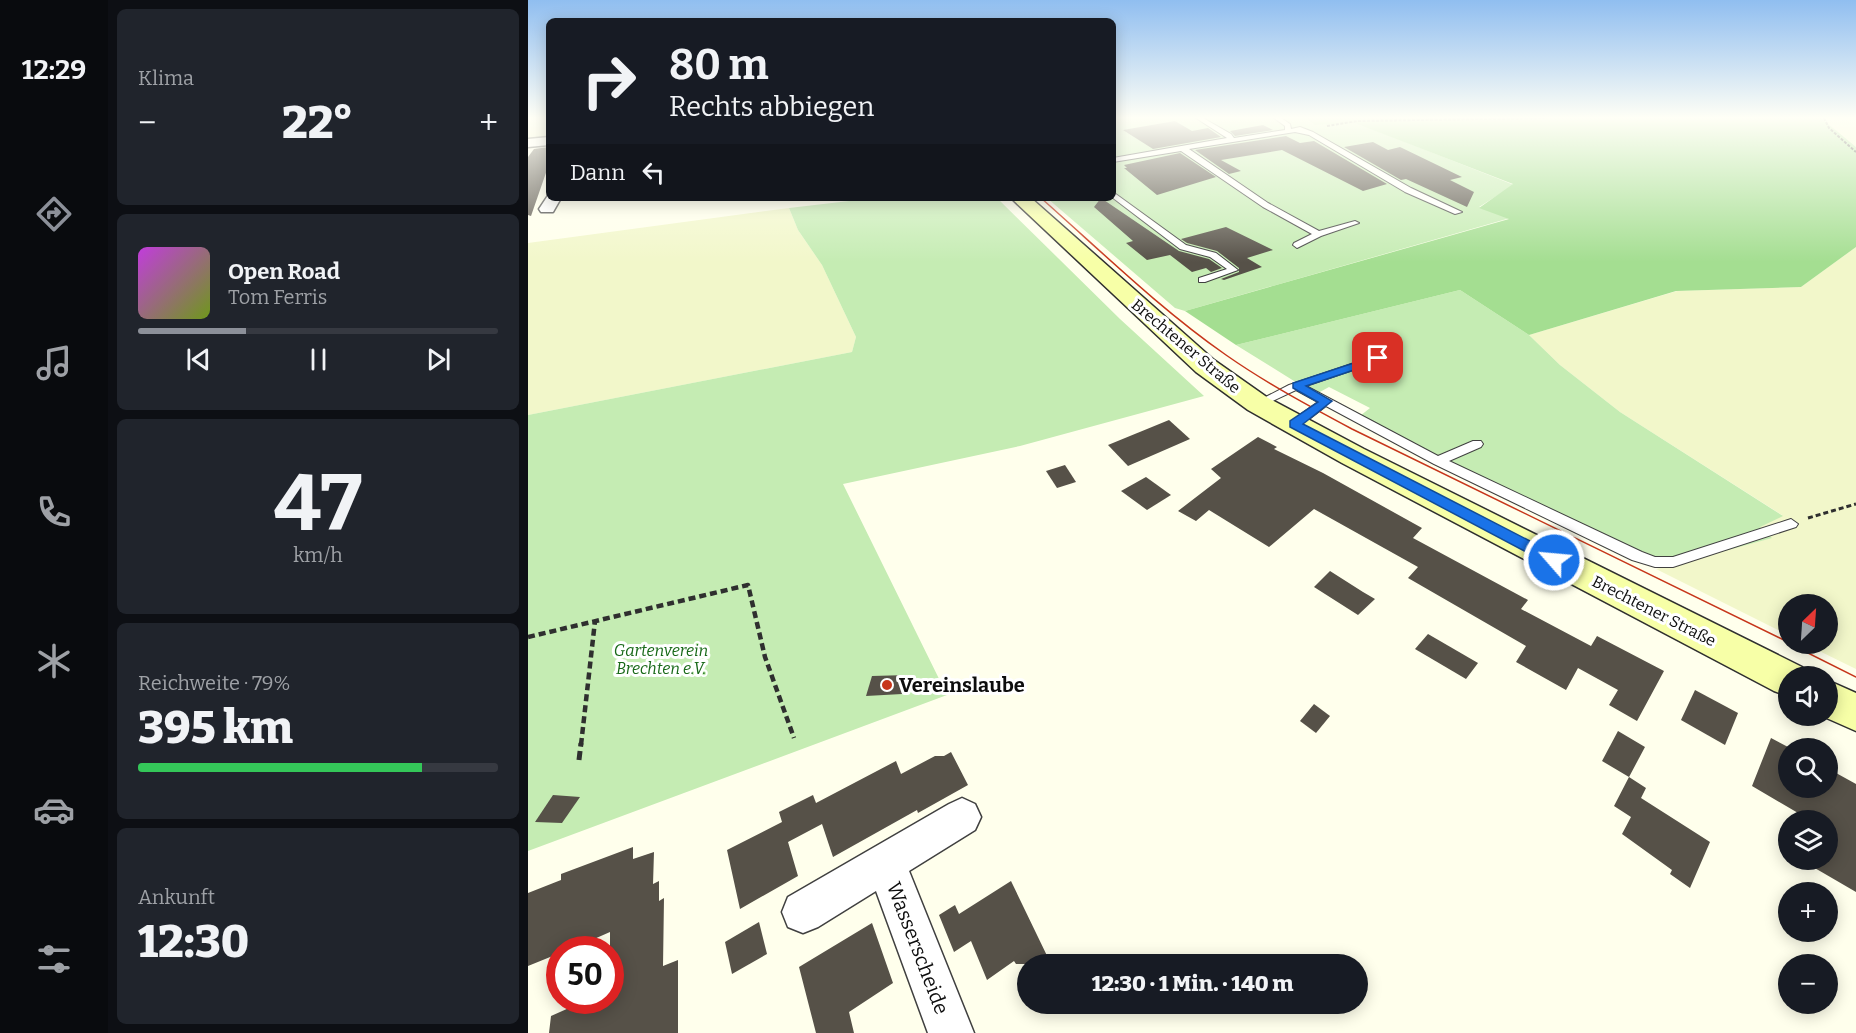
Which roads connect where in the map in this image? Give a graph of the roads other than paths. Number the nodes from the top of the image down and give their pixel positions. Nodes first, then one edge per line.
1 (1208, 166) edge
2 (1368, 166) edge
3 (1116, 196) edge
4 (1023, 201) edge
5 (1458, 212) dead end
6 (1355, 223) dead end
7 (1318, 234) junction
8 (1297, 245) dead end
9 (1202, 280) dead end
10 (1378, 358) dead end
11 (1297, 386) junction
12 (1326, 401) junction
13 (1258, 404) junction
14 (1295, 424) junction
15 (1477, 444) dead end
16 (1438, 461) junction
17 (1791, 524) road end
18 (1778, 674) edge
19 (1838, 704) edge
20 (1856, 713) edge
21 (962, 817) dead end
22 (885, 863) junction
23 (802, 912) dead end
24 (951, 1033) edge

1 - 7 lane
2 - 5 lane
3 - 9 lane
4 - 13 main road, Brechtener Straße
6 - 7 lane
7 - 8 lane
10 - 11 lane
11 - 12 lane
11 - 13 lane
12 - 14 lane
12 - 16 lane
13 - 14 main road, Brechtener Straße
14 - 18 main road, Brechtener Straße
15 - 16 lane
16 - 17 lane
19 - 20 main road
21 - 22 street, Wasserscheide
22 - 23 street, Wasserscheide
22 - 24 street, Wasserscheide

